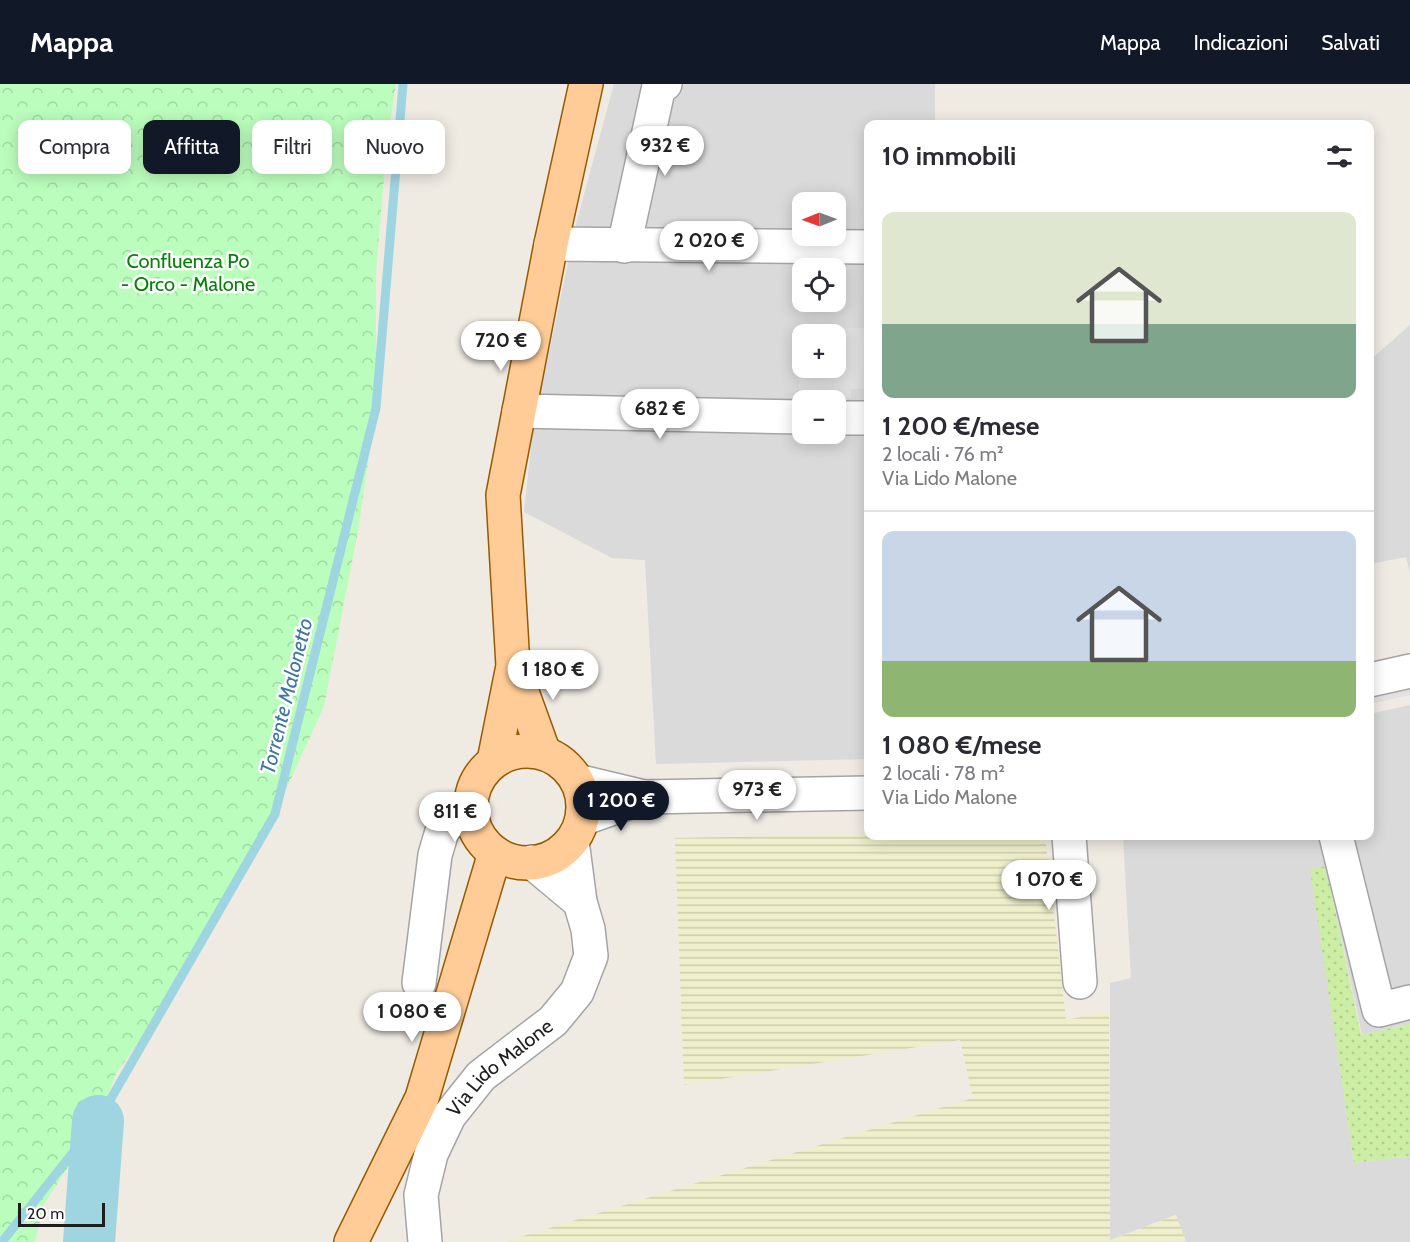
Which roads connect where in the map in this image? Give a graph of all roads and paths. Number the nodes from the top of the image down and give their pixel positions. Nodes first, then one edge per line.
1 (586, 84) edge
2 (665, 84) edge
3 (551, 244) junction
4 (624, 246) junction
5 (864, 248) edge
6 (519, 411) junction
7 (792, 417) edge
8 (846, 418) edge
9 (864, 418) edge
10 (513, 666) junction
11 (1410, 671) edge
12 (1374, 679) edge
13 (544, 753) junction
14 (494, 761) junction
15 (577, 782) junction
16 (864, 793) edge
17 (644, 797) junction
18 (471, 807) junction
19 (577, 830) junction
20 (1069, 840) edge
21 (1337, 840) edge
22 (495, 853) junction
23 (532, 862) junction
24 (580, 902) junction
25 (1080, 982) dead end
26 (419, 983) dead end
27 (1410, 1002) edge
28 (351, 1242) edge
29 (425, 1242) edge

1 - 3 main road
2 - 4 street
3 - 4 street
3 - 6 main road
4 - 5 street
6 - 7 street
6 - 10 main road
8 - 9 street
10 - 13 main road
10 - 14 main road
11 - 12 street
13 - 14 main road
13 - 15 main road
14 - 18 main road
15 - 17 street
15 - 19 main road
16 - 17 street
17 - 19 street
18 - 22 main road
18 - 26 street
19 - 23 main road
19 - 24 street, Via Lido Malone
20 - 25 street
21 - 27 street
22 - 23 main road
22 - 28 main road
23 - 24 street
24 - 29 street, Via Lido Malone

